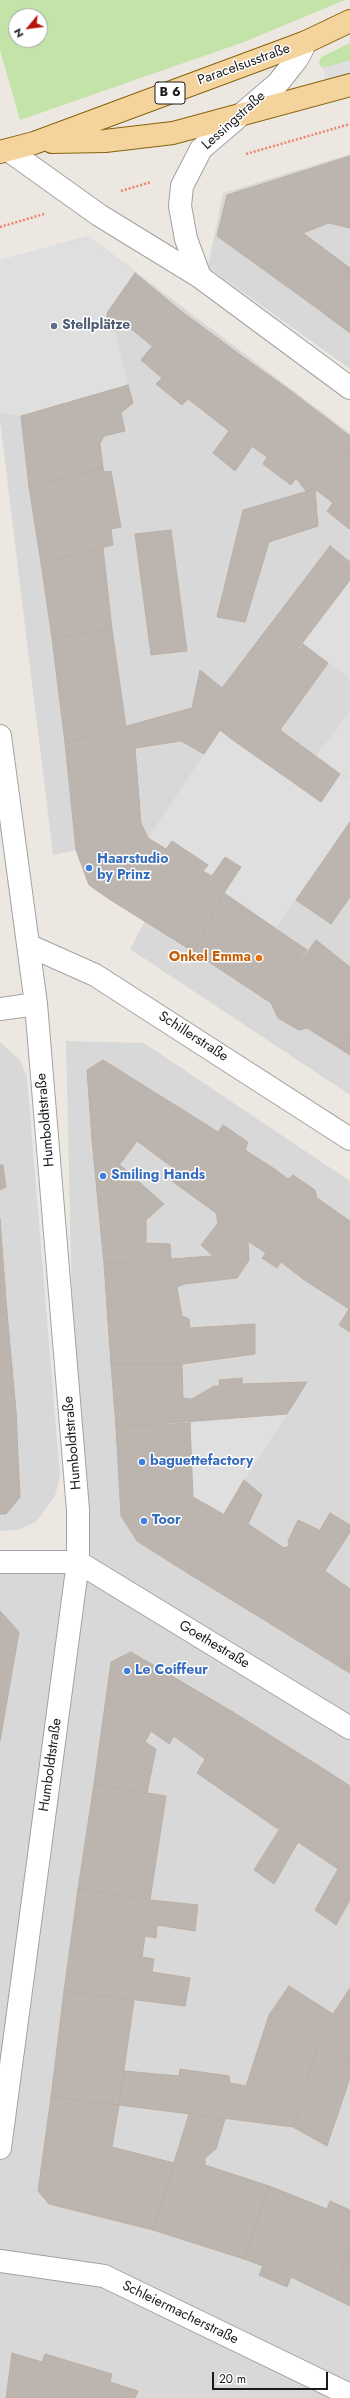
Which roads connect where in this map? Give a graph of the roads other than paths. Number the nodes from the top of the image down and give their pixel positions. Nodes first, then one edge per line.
1 (350, 21) edge
2 (306, 42) junction
3 (350, 85) edge
4 (242, 114) junction
5 (34, 143) junction
6 (4, 151) edge
7 (200, 277) junction
8 (350, 388) edge
9 (0, 736) edge
10 (30, 946) junction
11 (36, 1004) junction
12 (0, 1009) edge
13 (350, 1139) edge
14 (0, 1562) edge
15 (78, 1562) junction
16 (350, 1728) edge
17 (0, 2148) edge
18 (0, 2261) edge
19 (350, 2395) edge

1 - 2 main road, Paracelsusstraße / B 6
2 - 4 street, Lessingstraße
2 - 5 main road, Paracelsusstraße / B 6
3 - 4 main road
4 - 5 main road
4 - 7 street, Lessingstraße
5 - 6 main road, Paracelsusstraße / B 6
6 - 7 street
7 - 8 street
9 - 10 street, Humboldtstraße
10 - 11 street, Humboldtstraße
10 - 13 street, Schillerstraße
11 - 12 street
11 - 15 street, Humboldtstraße
14 - 15 street
15 - 16 street, Goethestraße
15 - 17 street, Humboldtstraße
18 - 19 street, Schleiermacherstraße

